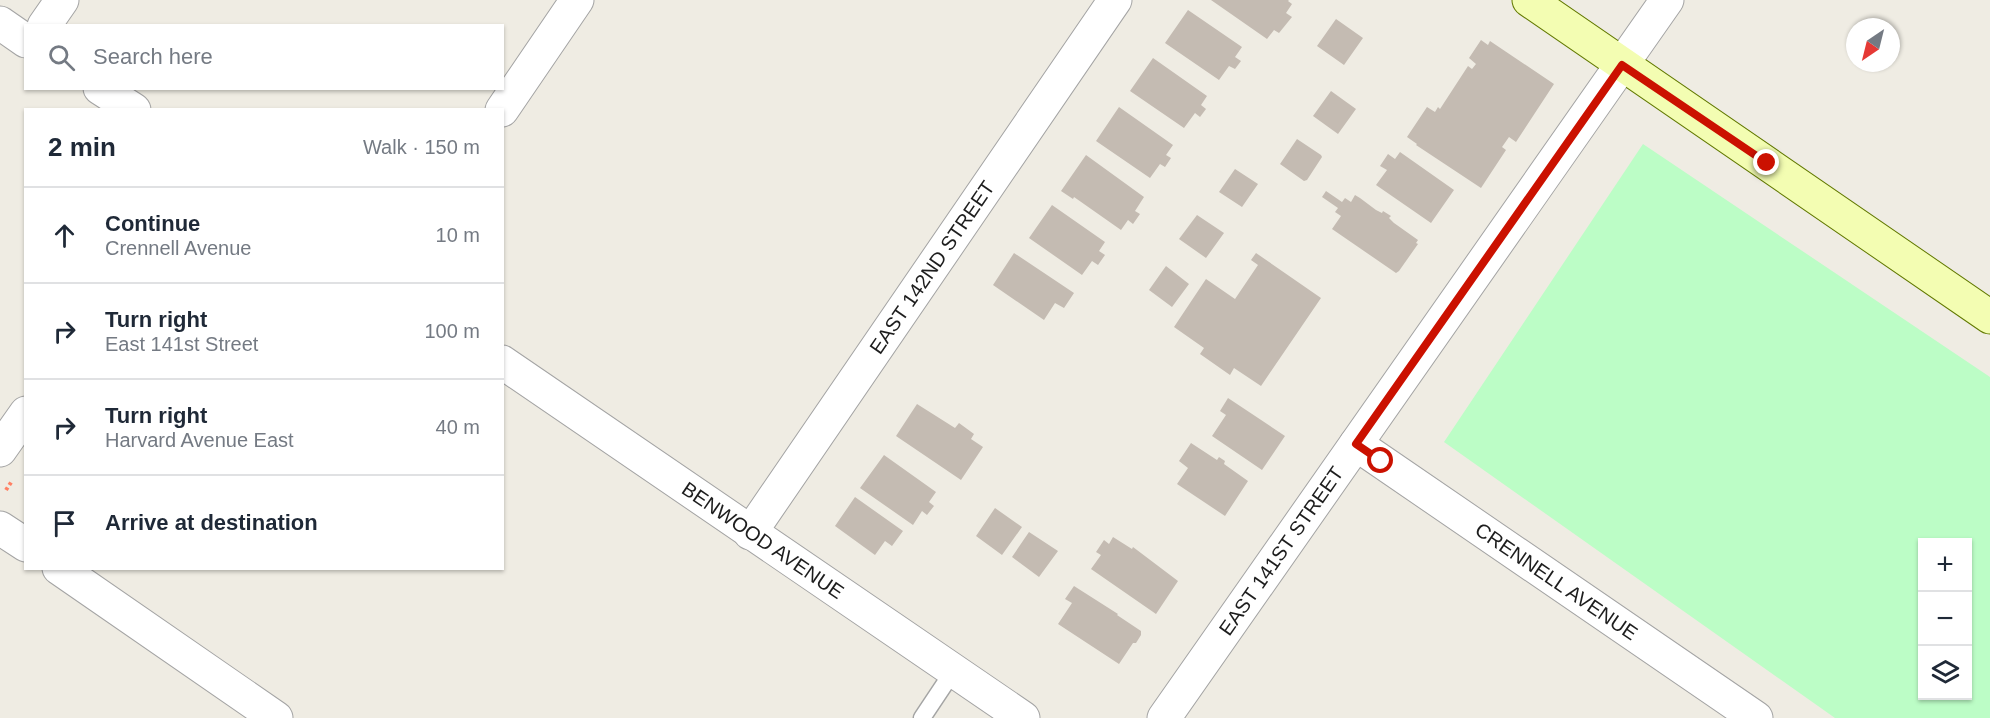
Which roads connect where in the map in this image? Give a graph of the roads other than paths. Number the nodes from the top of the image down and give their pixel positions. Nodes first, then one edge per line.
1 (62, 0) edge
2 (577, 0) edge
3 (1115, 0) edge
4 (1529, 0) edge
5 (1667, 0) edge
6 (0, 23) edge
7 (45, 24) edge
8 (24, 40) edge
9 (1622, 65) junction
10 (103, 90) edge
11 (131, 108) edge
12 (503, 108) edge
13 (1990, 317) edge
14 (504, 363) edge
15 (24, 416) edge
16 (1356, 444) junction
17 (0, 450) edge
18 (0, 528) edge
19 (750, 532) junction
20 (24, 544) edge
21 (62, 570) edge
22 (954, 670) junction
23 (276, 718) edge
24 (922, 718) edge
25 (1023, 718) edge
26 (1164, 718) edge
27 (1756, 718) edge

1 - 7 street
2 - 12 street
3 - 19 street, EAST 142ND STREET
4 - 9 main road
5 - 9 street, EAST 141ST STREET
6 - 8 street
9 - 13 main road
9 - 16 street, EAST 141ST STREET
10 - 11 street
14 - 19 street, BENWOOD AVENUE
15 - 17 street
16 - 26 street, EAST 141ST STREET
16 - 27 street, CRENNELL AVENUE
18 - 20 street
19 - 22 street, BENWOOD AVENUE
21 - 23 street
22 - 24 lane
22 - 25 street, BENWOOD AVENUE

